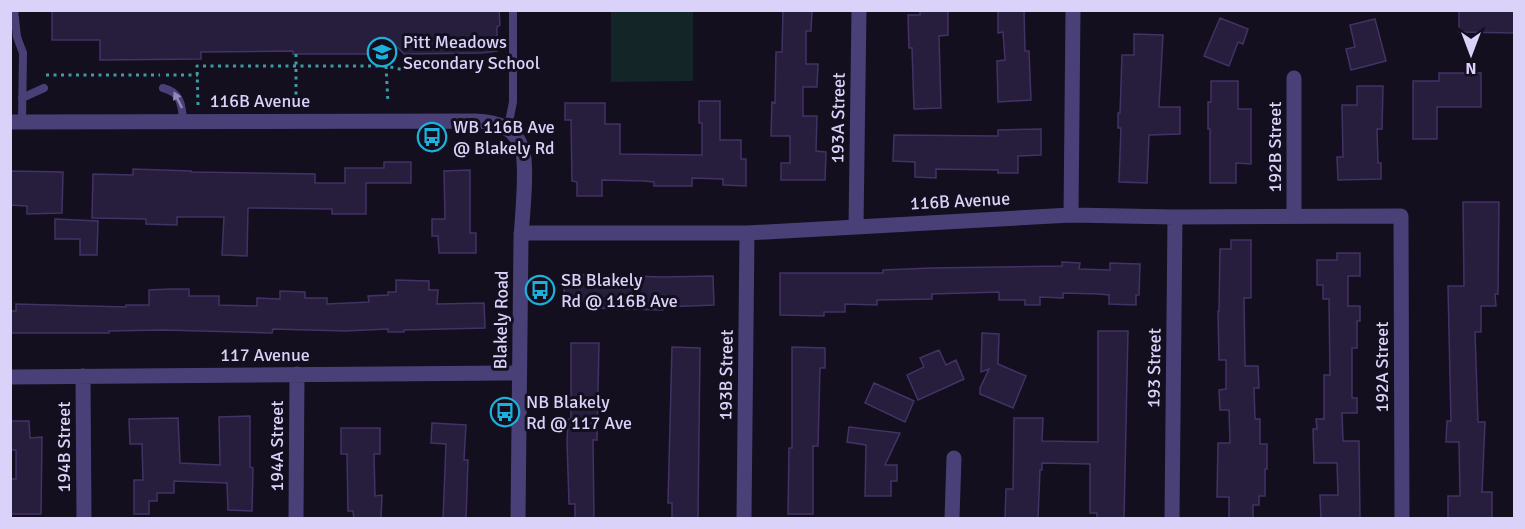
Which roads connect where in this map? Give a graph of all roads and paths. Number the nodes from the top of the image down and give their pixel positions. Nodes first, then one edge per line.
1 (14, 10) edge
2 (859, 10) edge
3 (1073, 10) edge
4 (513, 13) edge
5 (296, 54) dead end
6 (295, 66) junction
7 (386, 66) junction
8 (404, 70) dead end
9 (23, 75) junction
10 (198, 75) junction
11 (1294, 78) dead end
12 (44, 88) dead end
13 (163, 88) dead end
14 (22, 98) junction
15 (388, 103) dead end
16 (296, 104) dead end
17 (198, 105) dead end
18 (183, 120) junction
19 (16, 122) edge
20 (508, 128) junction
21 (1071, 215) junction
22 (1294, 216) junction
23 (1401, 216) joint
24 (1175, 217) junction
25 (856, 226) junction
26 (747, 232) junction
27 (521, 233) junction
28 (519, 373) junction
29 (297, 374) junction
30 (83, 376) junction
31 (10, 377) edge
32 (954, 458) dead end
33 (84, 519) edge
34 (296, 519) edge
35 (518, 519) edge
36 (744, 519) edge
37 (952, 519) edge
38 (1172, 519) edge
39 (1402, 519) edge

1 - 9 lane
2 - 25 street, 193A Street
3 - 21 street
4 - 20 lane
5 - 6 path
6 - 7 path
6 - 10 path
6 - 16 path
7 - 8 path
7 - 15 path
9 - 10 path
9 - 14 lane
10 - 17 path
11 - 22 street, 192B Street
12 - 14 lane
18 -> 13 lane
14 - 19 lane
18 - 19 street, 116B Avenue
18 - 20 street, 116B Avenue
20 - 27 street, Blakely Road
21 - 24 street, 116B Avenue
21 - 25 street, 116B Avenue
22 - 23 street, 116B Avenue
22 - 24 street, 116B Avenue
23 - 39 street, 192A Street
24 - 38 street, 193 Street
25 - 26 street, 116B Avenue
26 - 27 street, 116B Avenue
26 - 36 street, 193B Street
27 - 28 street, Blakely Road
28 - 29 street, 117 Avenue
28 - 35 street, Blakely Road
29 - 30 street, 117 Avenue
29 - 34 street, 194A Street
30 - 31 street, 117 Avenue
30 - 33 street, 194B Street
32 - 37 street

